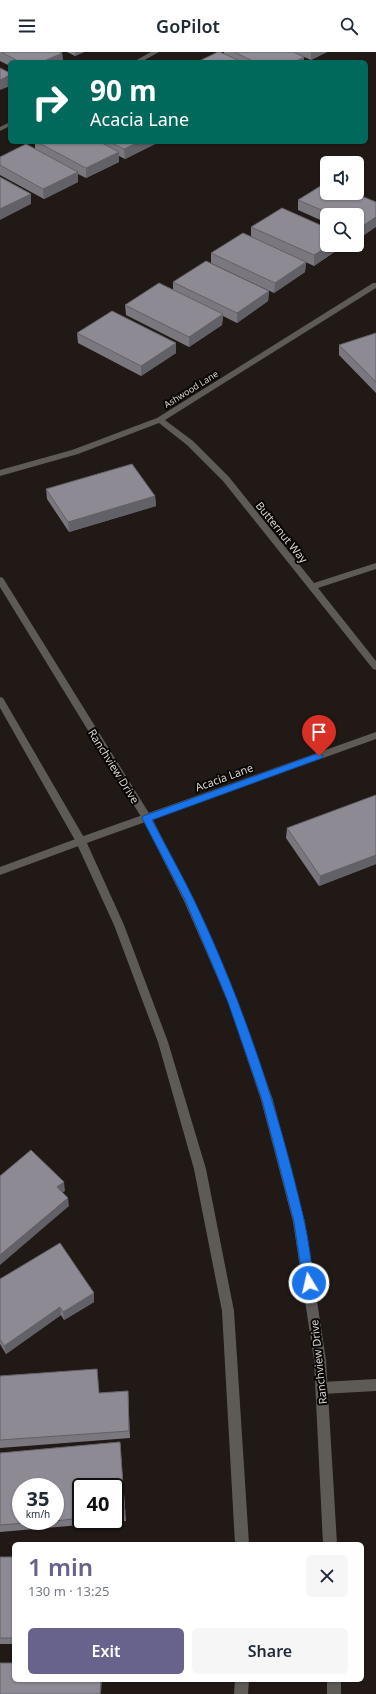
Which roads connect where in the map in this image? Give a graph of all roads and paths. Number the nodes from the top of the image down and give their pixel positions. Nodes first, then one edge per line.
1 (156, 52) edge
2 (140, 60) edge
3 (376, 285) edge
4 (160, 420) junction
5 (0, 474) edge
6 (376, 566) edge
7 (0, 580) edge
8 (312, 587) junction
9 (376, 667) edge
10 (0, 700) edge
11 (376, 735) edge
12 (147, 818) junction
13 (81, 841) junction
14 (0, 871) edge
15 (376, 1385) edge
16 (322, 1388) junction
17 (242, 1542) edge
18 (330, 1542) edge
19 (242, 1682) edge
20 (334, 1682) edge
21 (240, 1694) edge
22 (334, 1694) edge

1 - 2 street
3 - 4 street, Ashwood Lane
4 - 5 street, Ashwood Lane
4 - 8 street, Butternut Way
6 - 8 street
7 - 12 street, Ranchview Drive
8 - 9 street, Butternut Way
10 - 13 street
11 - 12 street, Acacia Lane
12 - 13 street, Acacia Lane
12 - 16 street, Ranchview Drive
13 - 14 street, Acacia Lane
13 - 17 street
15 - 16 street
16 - 18 street, Ranchview Drive
19 - 21 street
20 - 22 street

